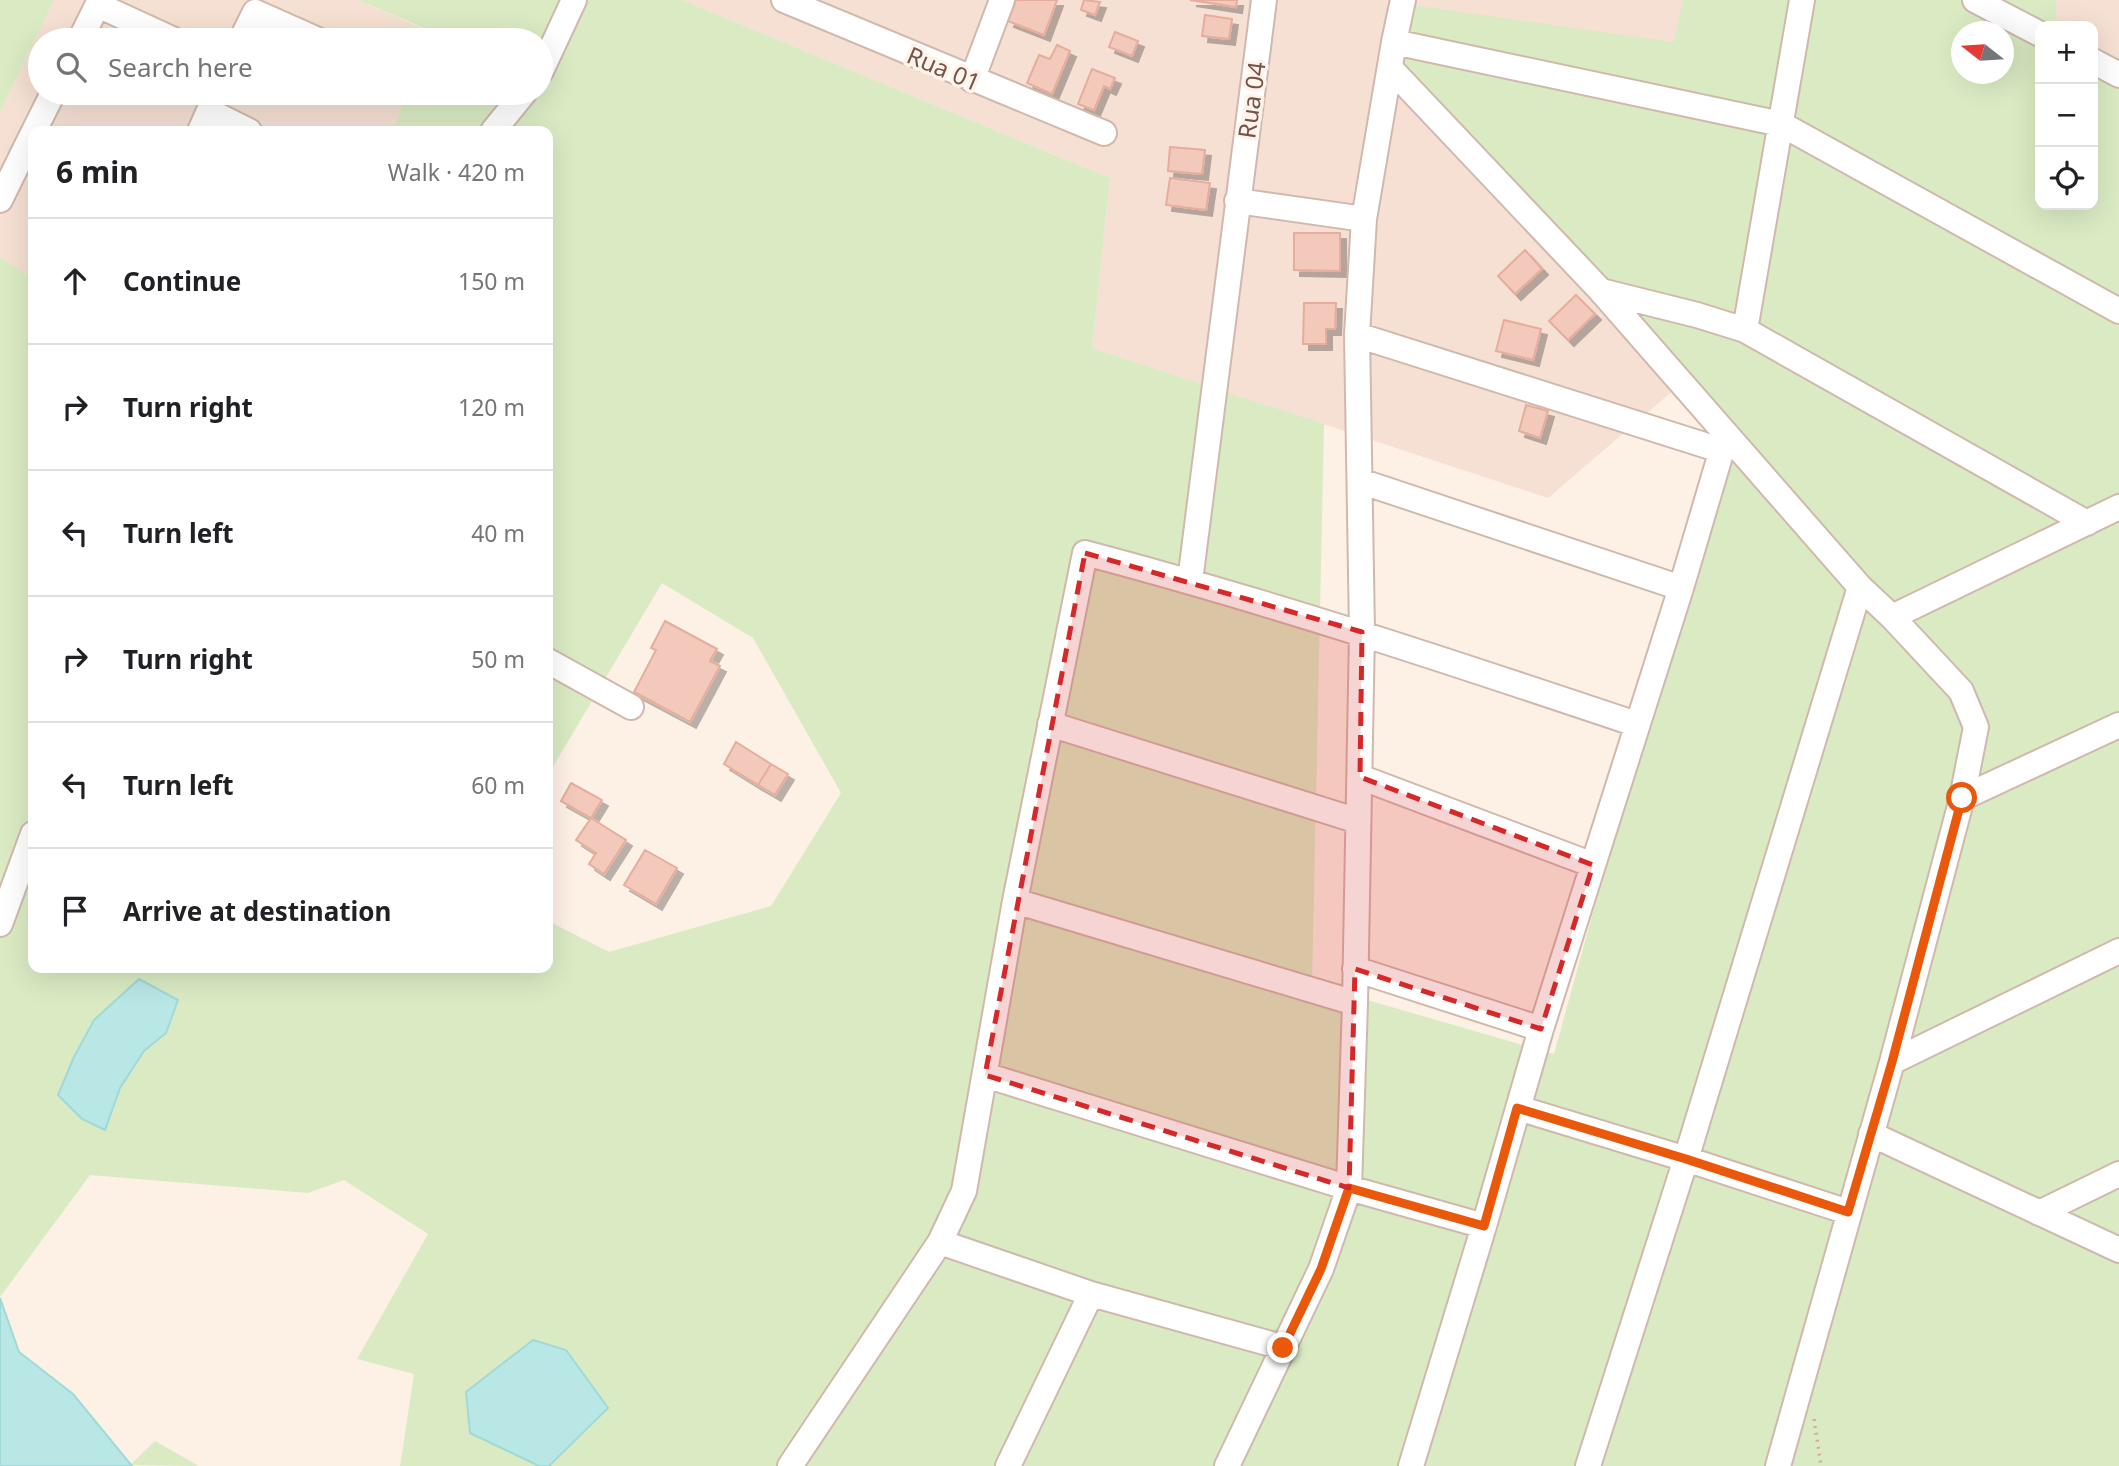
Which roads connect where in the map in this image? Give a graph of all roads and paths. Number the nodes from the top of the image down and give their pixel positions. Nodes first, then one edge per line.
1 (574, 0) edge
2 (784, 0) edge
3 (1002, 0) edge
4 (1264, 0) edge
5 (1403, 0) edge
6 (1802, 0) edge
7 (1975, 0) edge
8 (99, 2) edge
9 (86, 28) edge
10 (150, 28) edge
11 (247, 28) edge
12 (291, 28) edge
13 (2035, 31) edge
14 (1394, 42) junction
15 (553, 45) edge
16 (2098, 64) edge
17 (1391, 69) junction
18 (2119, 75) edge
19 (972, 80) junction
20 (48, 105) edge
21 (514, 105) edge
22 (209, 112) edge
23 (1781, 124) junction
24 (37, 126) edge
25 (238, 126) edge
26 (497, 126) edge
27 (1104, 133) dead end
28 (28, 144) edge
29 (0, 200) edge
30 (1237, 201) junction
31 (1364, 219) junction
32 (1601, 291) junction
33 (2119, 311) edge
34 (1745, 330) junction
35 (1357, 335) junction
36 (1723, 443) junction
37 (1360, 481) junction
38 (2119, 507) edge
39 (2087, 523) junction
40 (1190, 581) junction
41 (1682, 587) junction
42 (1860, 587) junction
43 (1892, 617) junction
44 (1362, 632) junction
45 (553, 664) edge
46 (631, 707) dead end
47 (1050, 724) junction
48 (1636, 724) junction
49 (2119, 725) edge
50 (1360, 777) junction
51 (1962, 798) junction
52 (1357, 821) junction
53 (28, 848) edge
54 (1593, 865) junction
55 (1015, 901) junction
56 (0, 924) edge
57 (2119, 951) edge
58 (1355, 969) junction
59 (1355, 1003) junction
60 (1541, 1029) junction
61 (1892, 1062) junction
62 (985, 1075) junction
63 (1517, 1108) junction
64 (1871, 1134) junction
65 (1686, 1159) junction
66 (2119, 1174) edge
67 (1349, 1188) junction
68 (1848, 1212) junction
69 (2039, 1213) junction
70 (1484, 1226) junction
71 (940, 1242) junction
72 (2119, 1250) edge
73 (1091, 1294) junction
74 (1283, 1348) junction
75 (790, 1466) edge
76 (1008, 1466) edge
77 (1227, 1466) edge
78 (1411, 1466) edge
79 (1588, 1466) edge
80 (1778, 1466) edge

1 - 15 street
2 - 19 street, Rua 01
3 - 19 street
4 - 30 street, Rua 04
5 - 14 street
6 - 23 street
7 - 13 street
8 - 9 street
8 - 10 street
11 - 12 street
14 - 17 street
14 - 23 street
16 - 18 street
17 - 31 street
17 - 32 street
19 - 27 street, Rua 01
20 - 24 street
21 - 26 street
22 - 25 street
23 - 33 street
23 - 34 street
28 - 29 street
30 - 31 street
30 - 40 street, Rua 04
31 - 35 street
32 - 34 street
32 - 36 street
34 - 39 street
35 - 36 street
35 - 37 street
36 - 41 street
36 - 42 street
37 - 41 street
37 - 44 street
38 - 39 street
39 - 43 street
40 - 44 street
40 - 47 street
41 - 48 street
42 - 43 street
42 - 65 street
43 - 51 street
44 - 48 street
44 - 50 street
45 - 46 street
47 - 52 street
47 - 55 street
48 - 54 street
49 - 51 street
50 - 52 street
50 - 54 street
51 - 61 street
52 - 58 street
53 - 56 street
54 - 60 street
55 - 59 street
55 - 62 street
57 - 61 street
58 - 59 street
58 - 60 street
59 - 67 street
60 - 63 street
61 - 64 street
62 - 67 street
62 - 71 street
63 - 65 street
63 - 70 street
64 - 68 street
64 - 69 street
65 - 68 street
65 - 79 street
66 - 69 street
67 - 70 street
67 - 74 street
68 - 80 street
69 - 72 street
70 - 78 street
71 - 73 street
71 - 75 street
73 - 74 street
73 - 76 street
74 - 77 street

